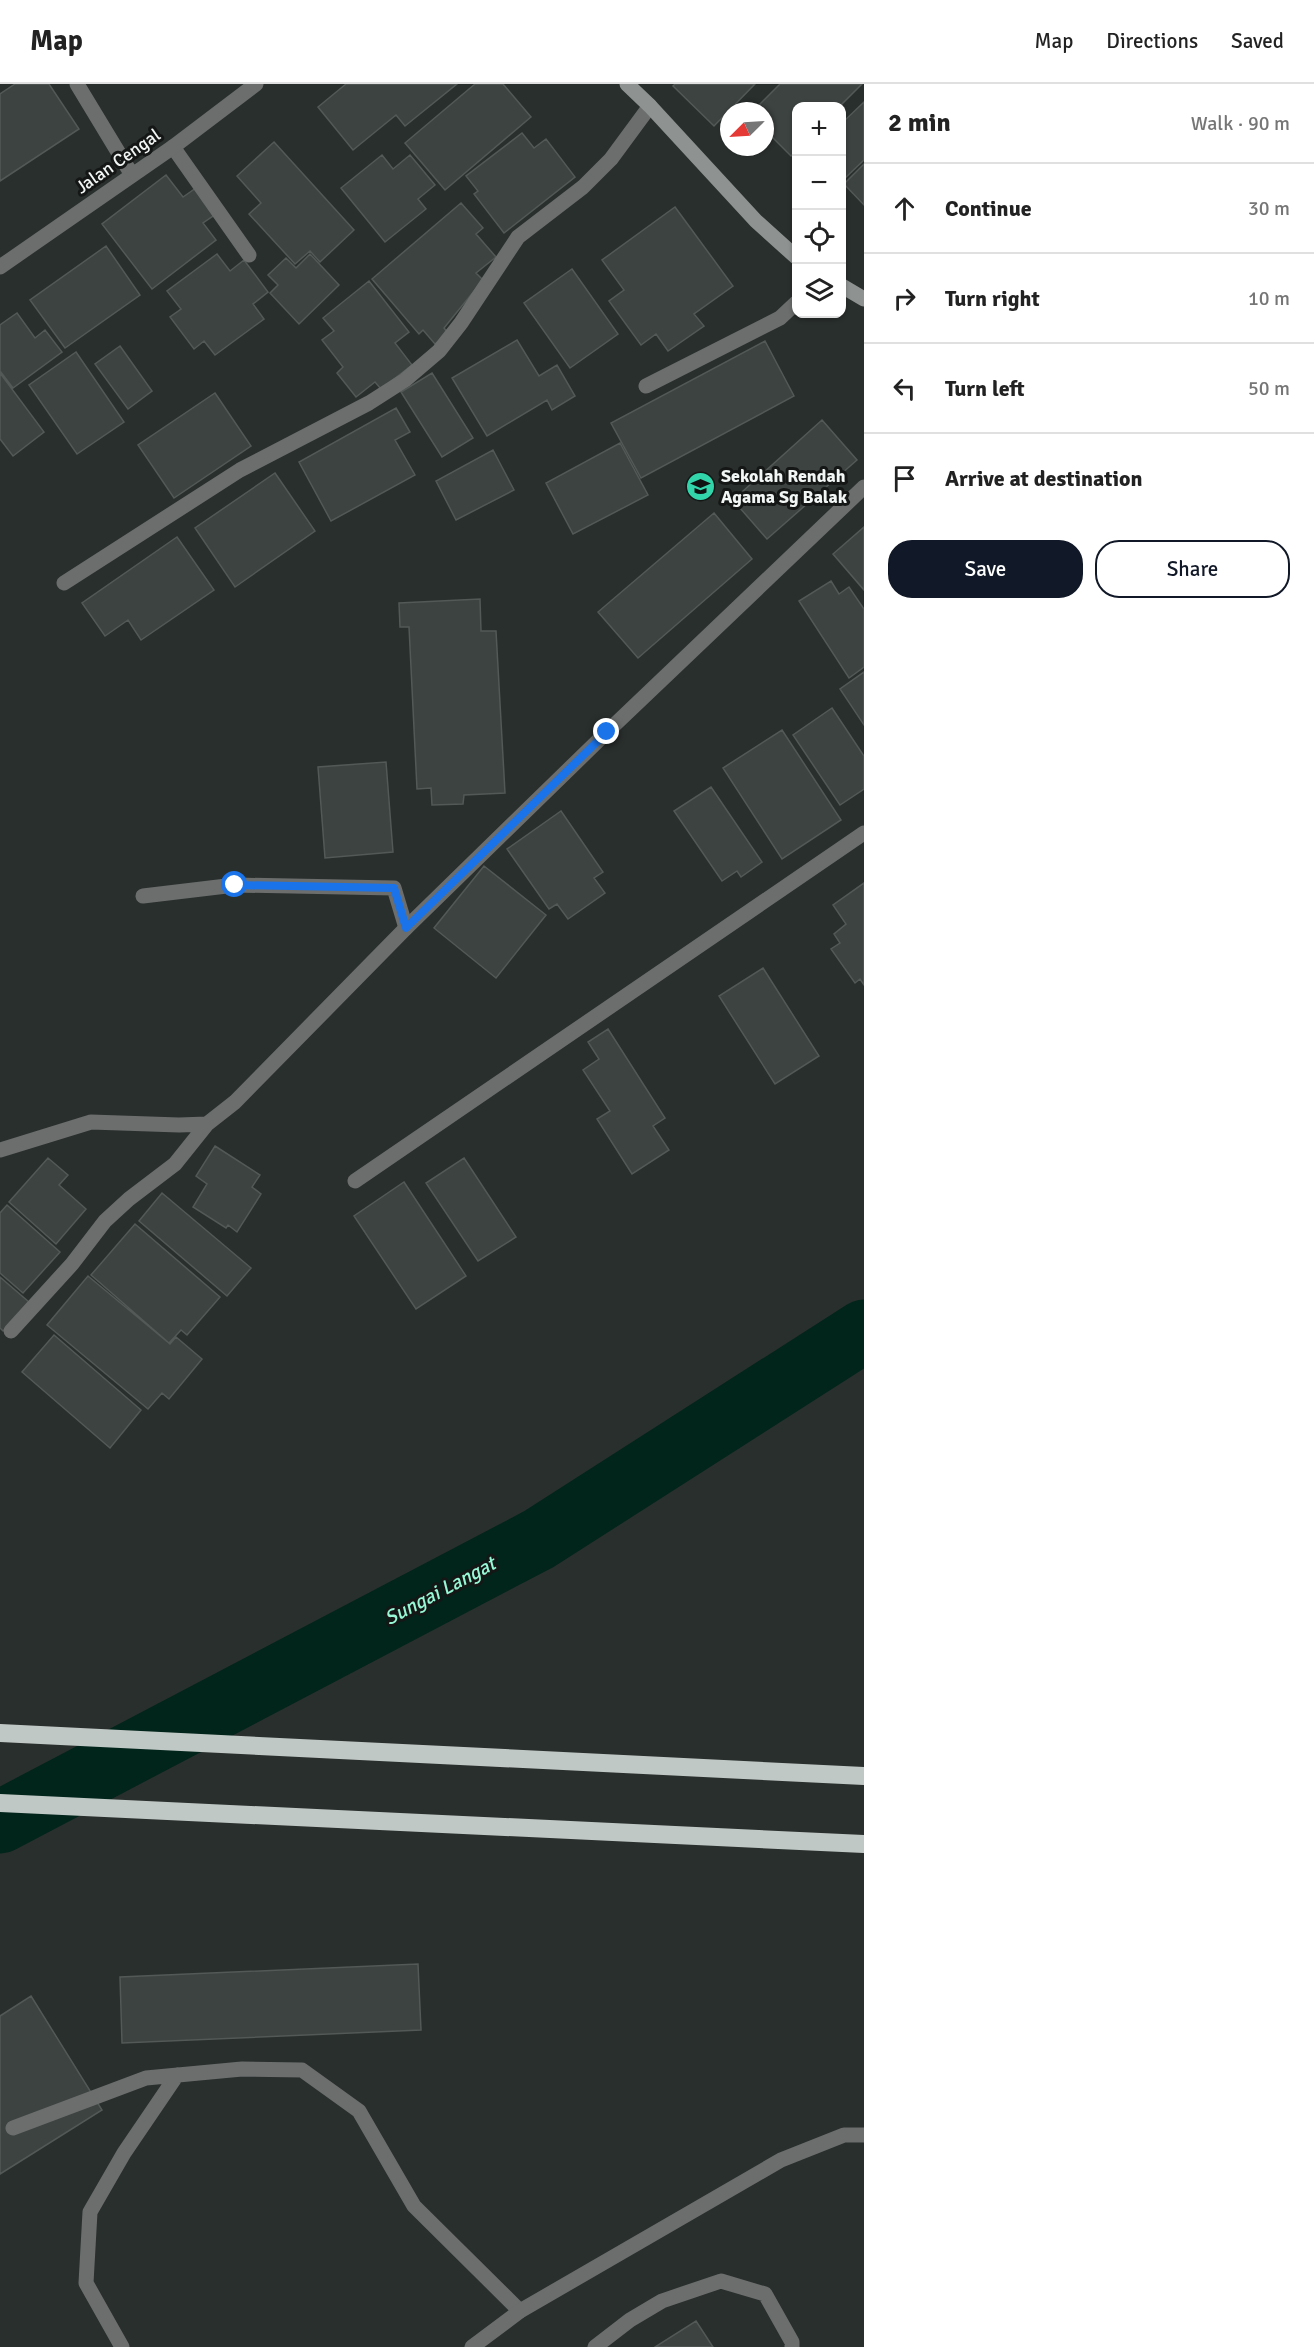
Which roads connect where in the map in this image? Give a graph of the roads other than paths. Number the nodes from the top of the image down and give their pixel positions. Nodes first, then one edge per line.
1 (77, 84) edge
2 (256, 84) edge
3 (627, 84) edge
4 (650, 106) junction
5 (173, 147) junction
6 (132, 175) junction
7 (792, 253) edge
8 (249, 255) dead end
9 (0, 267) edge
10 (846, 288) edge
11 (864, 299) edge
12 (792, 307) edge
13 (646, 386) dead end
14 (864, 487) edge
15 (64, 583) dead end
16 (864, 833) edge
17 (143, 896) dead end
18 (406, 928) junction
19 (207, 1124) junction
20 (0, 1150) edge
21 (356, 1181) dead end
22 (11, 1331) dead end
23 (0, 1733) edge
24 (864, 1776) edge
25 (0, 1803) edge
26 (864, 1844) edge
27 (177, 2075) junction
28 (13, 2128) dead end
29 (864, 2134) edge
30 (520, 2311) junction
31 (122, 2347) edge
32 (472, 2347) edge
33 (595, 2347) edge
34 (792, 2347) edge

1 - 6 street
2 - 5 street, Jalan Cengal
3 - 4 street
4 - 7 street
4 - 15 street
5 - 6 street, Jalan Cengal
5 - 8 street
6 - 9 street, Jalan Cengal
10 - 11 street
12 - 13 street
14 - 18 street
16 - 21 street
17 - 18 street
18 - 19 street
19 - 20 street
19 - 22 street
23 - 24 highway
25 - 26 highway
27 - 28 street
27 - 30 street
27 - 31 street
29 - 30 street
30 - 32 street
33 - 34 street

